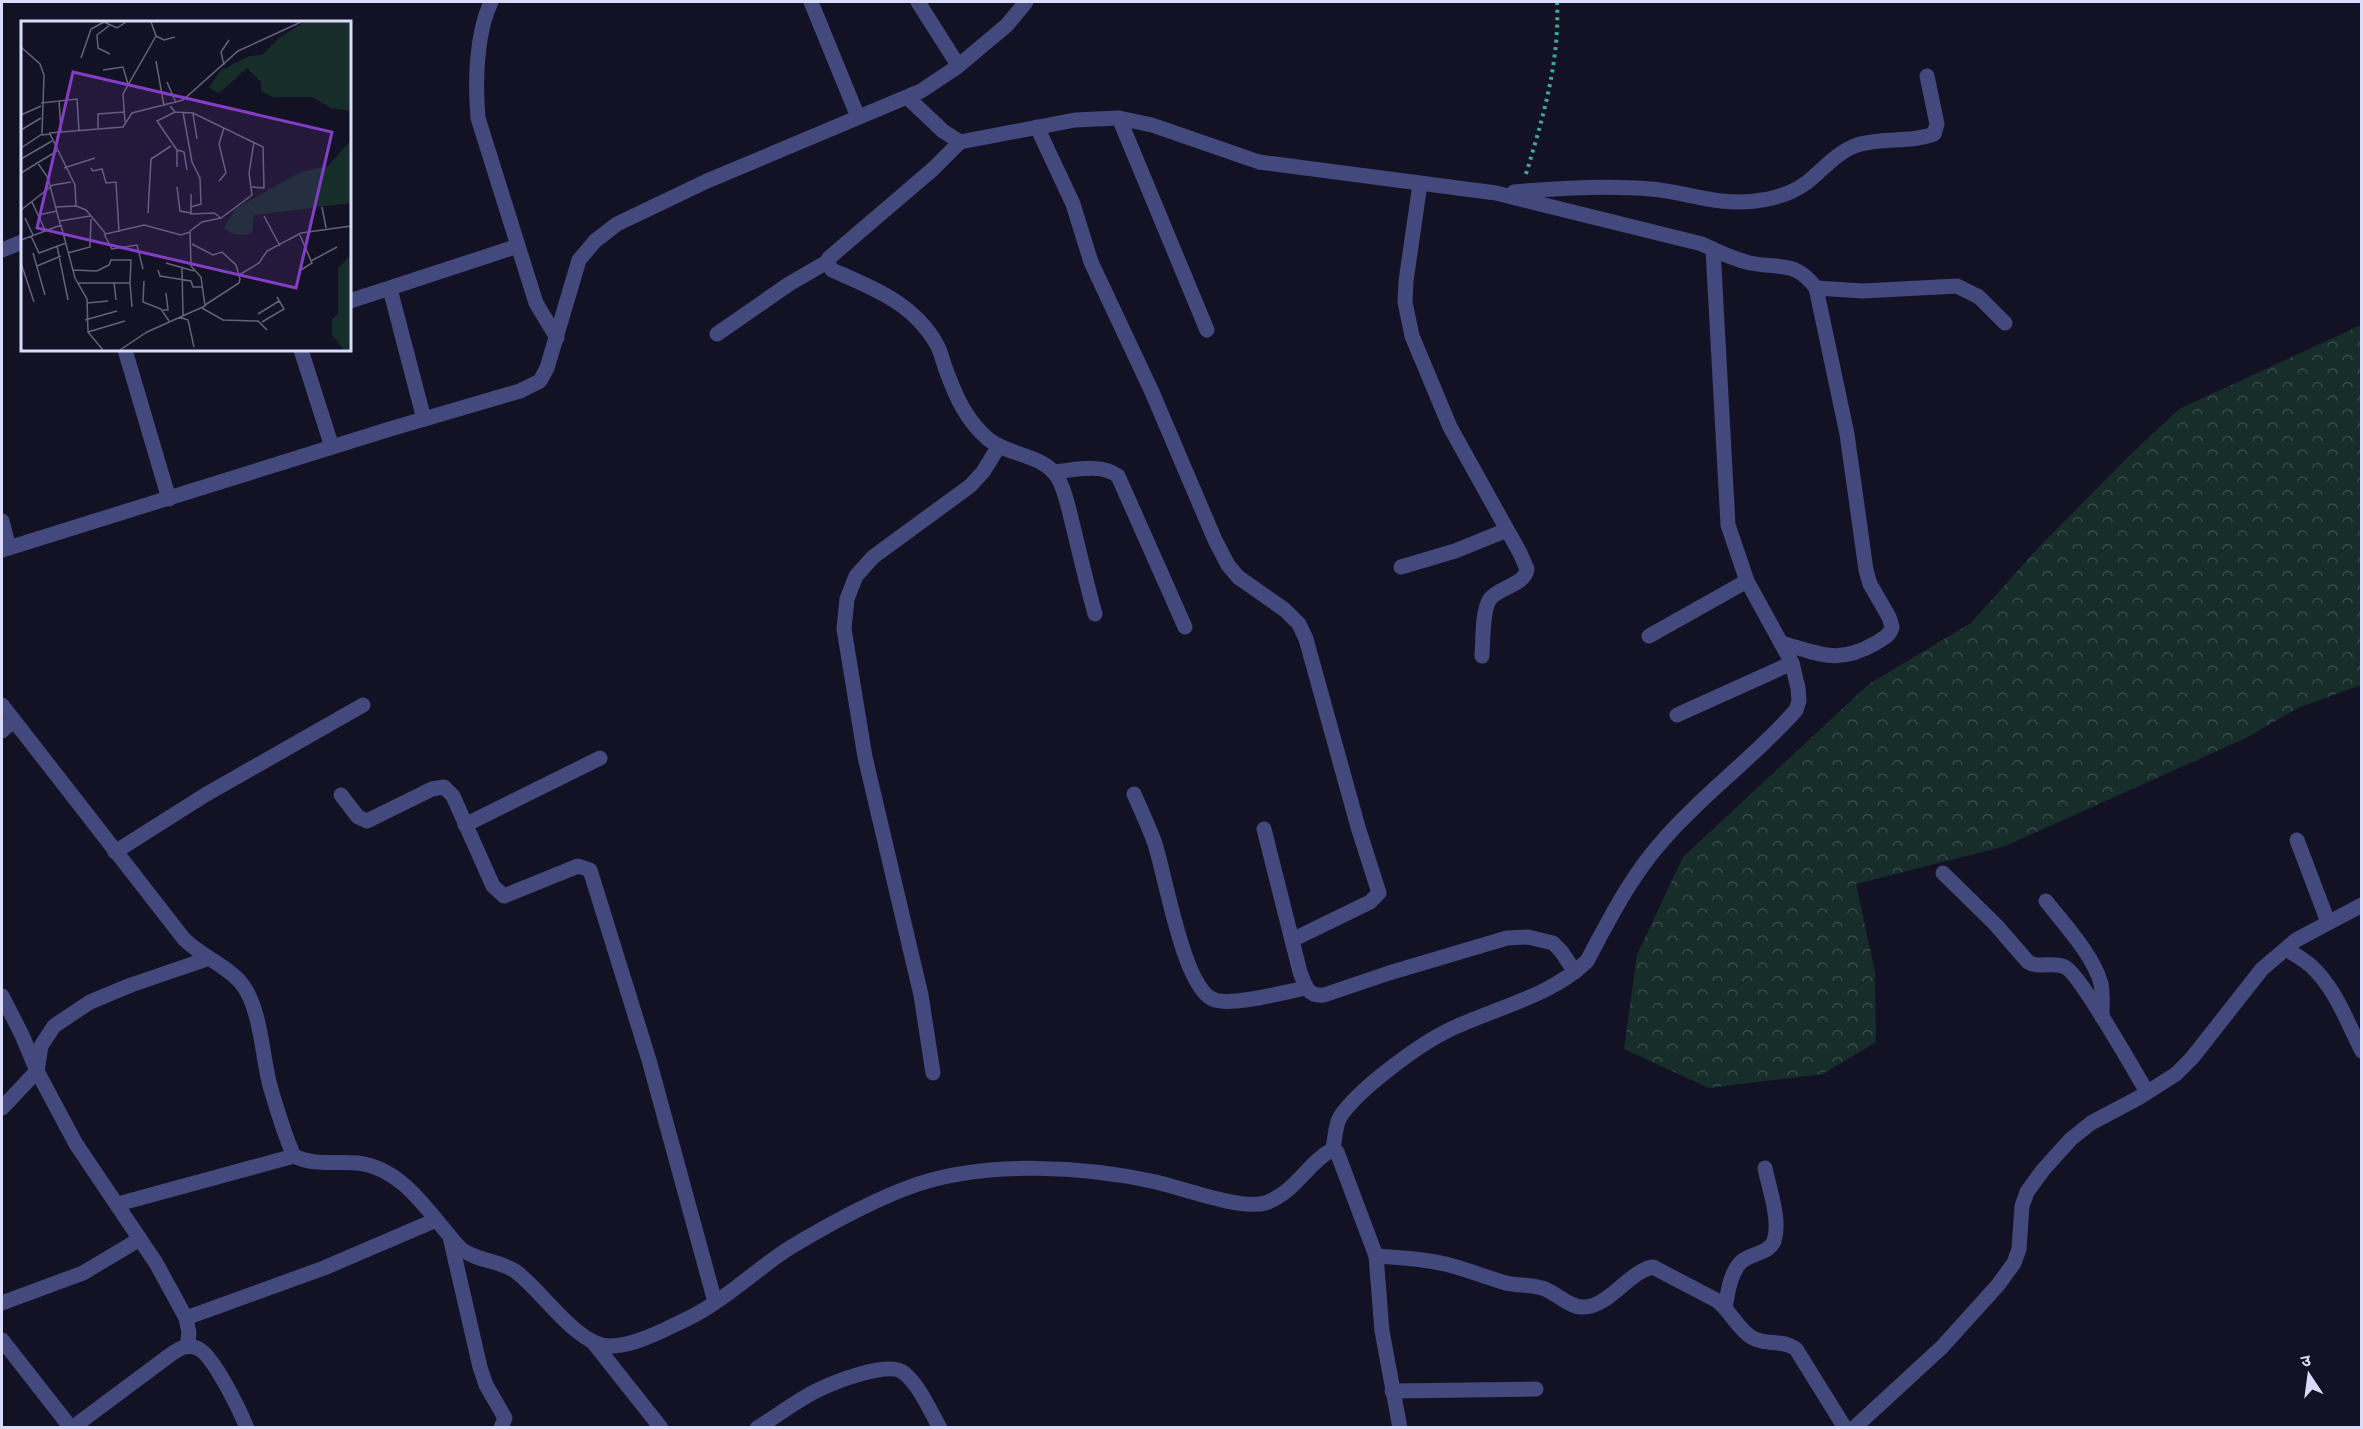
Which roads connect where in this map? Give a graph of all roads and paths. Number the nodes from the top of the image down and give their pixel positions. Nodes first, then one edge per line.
1 (491, 2) edge
2 (811, 2) edge
3 (918, 2) edge
4 (1026, 2) edge
5 (1557, 2) edge
6 (958, 65) junction
7 (1927, 76) dead end
8 (908, 98) junction
9 (858, 117) junction
10 (1119, 118) junction
11 (1037, 127) junction
12 (960, 142) junction
13 (1420, 184) junction
14 (1520, 191) junction
15 (1496, 193) junction
16 (21, 242) edge
17 (518, 246) junction
18 (1713, 249) junction
19 (2, 250) edge
20 (827, 262) junction
21 (1816, 288) junction
22 (390, 289) junction
23 (351, 301) edge
24 (2005, 323) dead end
25 (1208, 330) dead end
26 (717, 334) dead end
27 (557, 338) junction
28 (125, 351) edge
29 (302, 351) edge
30 (424, 419) junction
31 (999, 446) junction
32 (332, 447) junction
33 (1054, 472) junction
34 (169, 499) junction
35 (2, 521) edge
36 (1507, 530) junction
37 (5, 549) edge
38 (1401, 567) dead end
39 (1747, 581) junction
40 (1095, 614) dead end
41 (1185, 627) dead end
42 (1648, 636) dead end
43 (1781, 643) junction
44 (1482, 656) dead end
45 (1792, 663) junction
46 (2, 705) edge
47 (363, 705) dead end
48 (1677, 715) dead end
49 (14, 721) junction
50 (2, 731) edge
51 (600, 758) dead end
52 (1134, 794) dead end
53 (341, 795) dead end
54 (465, 825) junction
55 (1264, 829) dead end
56 (2297, 840) dead end
57 (115, 852) junction
58 (1943, 873) dead end
59 (2046, 901) dead end
60 (2361, 905) edge
61 (2328, 922) junction
62 (1292, 940) junction
63 (2286, 949) junction
64 (207, 959) junction
65 (1575, 972) junction
66 (1306, 988) junction
67 (2, 996) edge
68 (2102, 1017) junction
69 (2361, 1051) edge
70 (37, 1071) junction
71 (933, 1073) dead end
72 (2147, 1092) junction
73 (2, 1108) edge
74 (1333, 1149) junction
75 (294, 1156) junction
76 (1765, 1168) dead end
77 (118, 1204) junction
78 (436, 1220) junction
79 (450, 1237) junction
80 (140, 1239) junction
81 (1376, 1256) junction
82 (715, 1302) junction
83 (2, 1303) edge
84 (1725, 1307) junction
85 (186, 1318) junction
86 (2, 1340) edge
87 (591, 1340) junction
88 (187, 1346) junction
89 (1536, 1389) dead end
90 (1392, 1391) junction
91 (71, 1428) edge
92 (247, 1428) edge
93 (501, 1428) edge
94 (661, 1428) edge
95 (757, 1428) edge
96 (940, 1428) edge
97 (1400, 1428) edge
98 (1845, 1428) edge
99 (1854, 1428) edge

1 - 17 street
2 - 9 street
3 - 6 street
4 - 6 street
5 - 14 path
6 - 8 street
7 - 14 street
8 - 9 street
8 - 12 street
9 - 27 street
10 - 11 street
10 - 13 street
10 - 25 street
11 - 12 street
11 - 62 street
12 - 20 street
13 - 15 street
13 - 36 street
14 - 15 street
15 - 18 street
16 - 19 street
17 - 22 street
17 - 27 street
18 - 21 street
18 - 39 street
20 - 26 street
20 - 31 street
21 - 24 street
21 - 43 street
22 - 23 street
22 - 30 street
27 - 30 street
28 - 34 street
29 - 32 street
30 - 32 street
31 - 33 street
31 - 71 street
32 - 34 street
33 - 40 street
33 - 41 street
34 - 37 street
35 - 37 street
36 - 38 street
36 - 44 street
39 - 42 street
39 - 43 street
43 - 45 street
45 - 48 street
45 - 65 street
46 - 49 street
47 - 57 street
49 - 50 street
49 - 57 street
51 - 54 street
52 - 66 street
53 - 54 street
54 - 82 street
55 - 62 street
56 - 61 street
57 - 64 street
58 - 68 street
59 - 68 street
60 - 61 street
61 - 63 street
62 - 66 street
63 - 69 street
63 - 72 street
64 - 70 street
64 - 75 street
65 - 66 street
65 - 74 street
67 - 70 street
68 - 72 street
70 - 73 street
70 - 77 street
72 - 99 street
74 - 81 street
74 - 82 street
75 - 77 street
75 - 78 street
76 - 84 street
77 - 80 street
78 - 79 street
78 - 85 street
79 - 87 street
79 - 93 street
80 - 83 street
80 - 85 street
81 - 84 street
81 - 90 street
82 - 87 street
84 - 98 street
85 - 88 street
86 - 91 street
87 - 94 street
88 - 91 street
88 - 92 street
89 - 90 street
90 - 97 street
95 - 96 street

